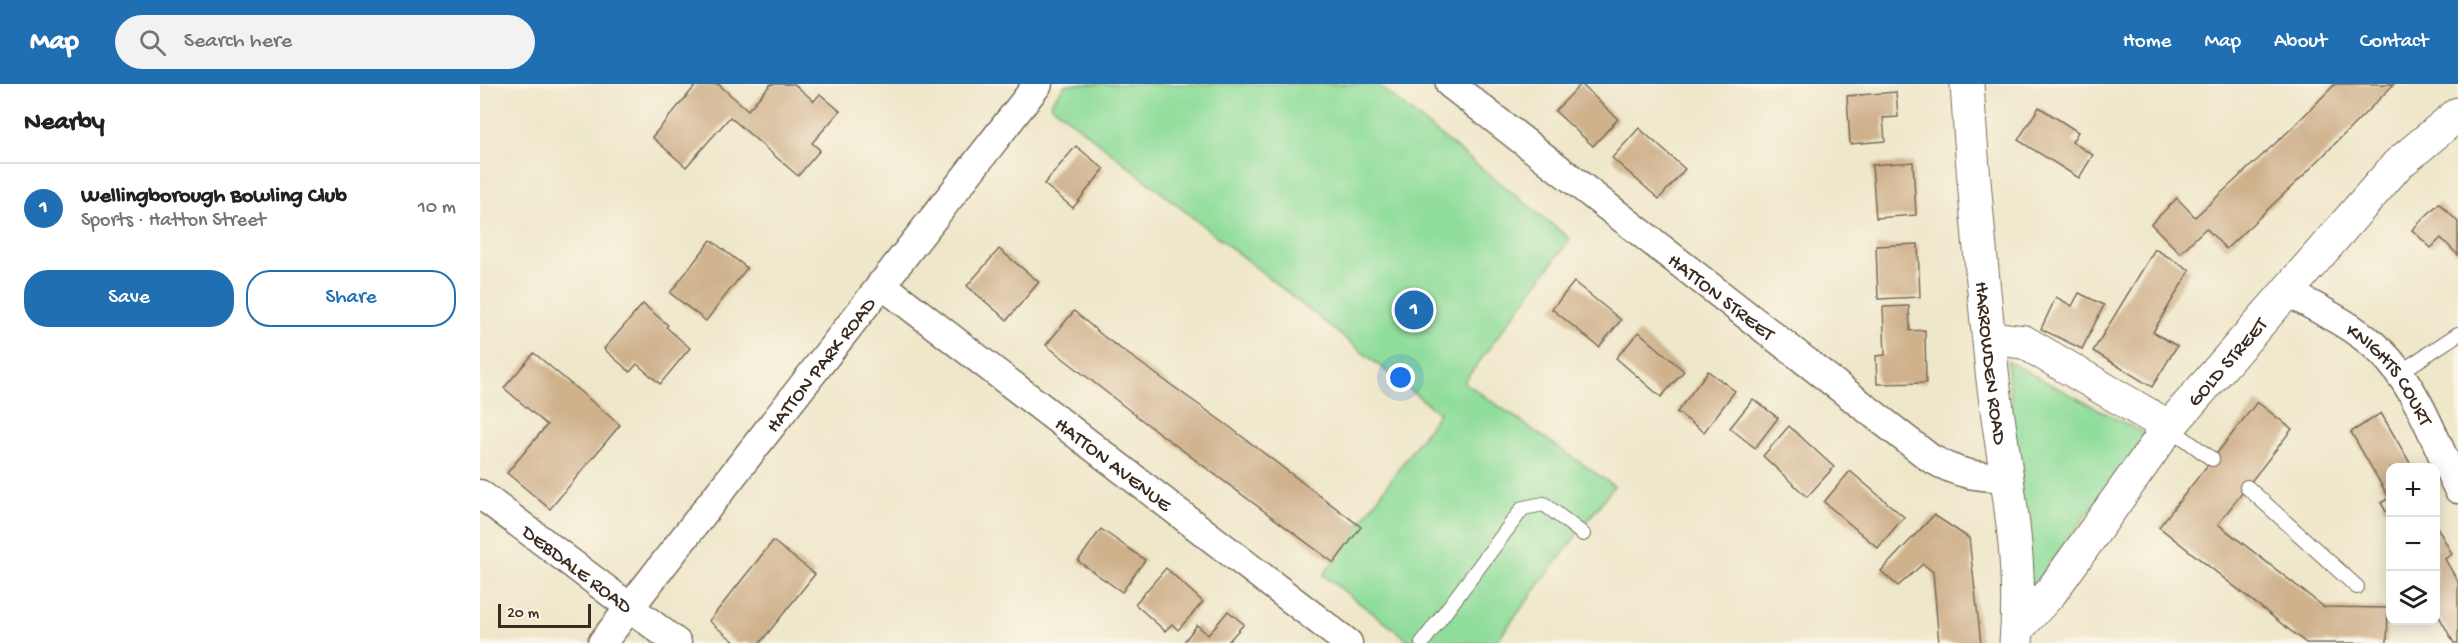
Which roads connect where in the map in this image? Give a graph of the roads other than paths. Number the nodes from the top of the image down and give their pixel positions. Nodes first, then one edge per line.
1 (1038, 84) edge
2 (1450, 84) edge
3 (1967, 84) edge
4 (2458, 114) edge
5 (881, 284) junction
6 (2286, 291) junction
7 (2458, 334) edge
8 (1990, 338) junction
9 (2399, 373) junction
10 (2169, 427) junction
11 (2212, 459) dead end
12 (2008, 478) junction
13 (2247, 487) dead end
14 (2458, 489) edge
15 (480, 494) edge
16 (1583, 534) dead end
17 (2357, 587) dead end
18 (631, 607) junction
19 (2017, 635) edge
20 (602, 643) edge
21 (677, 643) edge
22 (1348, 643) edge
23 (1422, 643) edge

1 - 5 street, HATTON PARK ROAD
2 - 12 street, HATTON STREET
3 - 8 street, HARROWDEN ROAD
4 - 6 street, GOLD STREET
5 - 18 street, HATTON PARK ROAD
5 - 22 street, HATTON AVENUE
6 - 9 street, KNIGHTS COURT
6 - 10 street, GOLD STREET
7 - 9 lane
8 - 10 street
8 - 12 street, HARROWDEN ROAD
9 - 14 street, KNIGHTS COURT
10 - 11 lane
10 - 19 street, GOLD STREET
12 - 19 street, HARROWDEN ROAD
13 - 17 lane
15 - 18 street, DEBDALE ROAD
16 - 23 lane
18 - 20 street, HATTON PARK ROAD
18 - 21 street, DEBDALE ROAD

